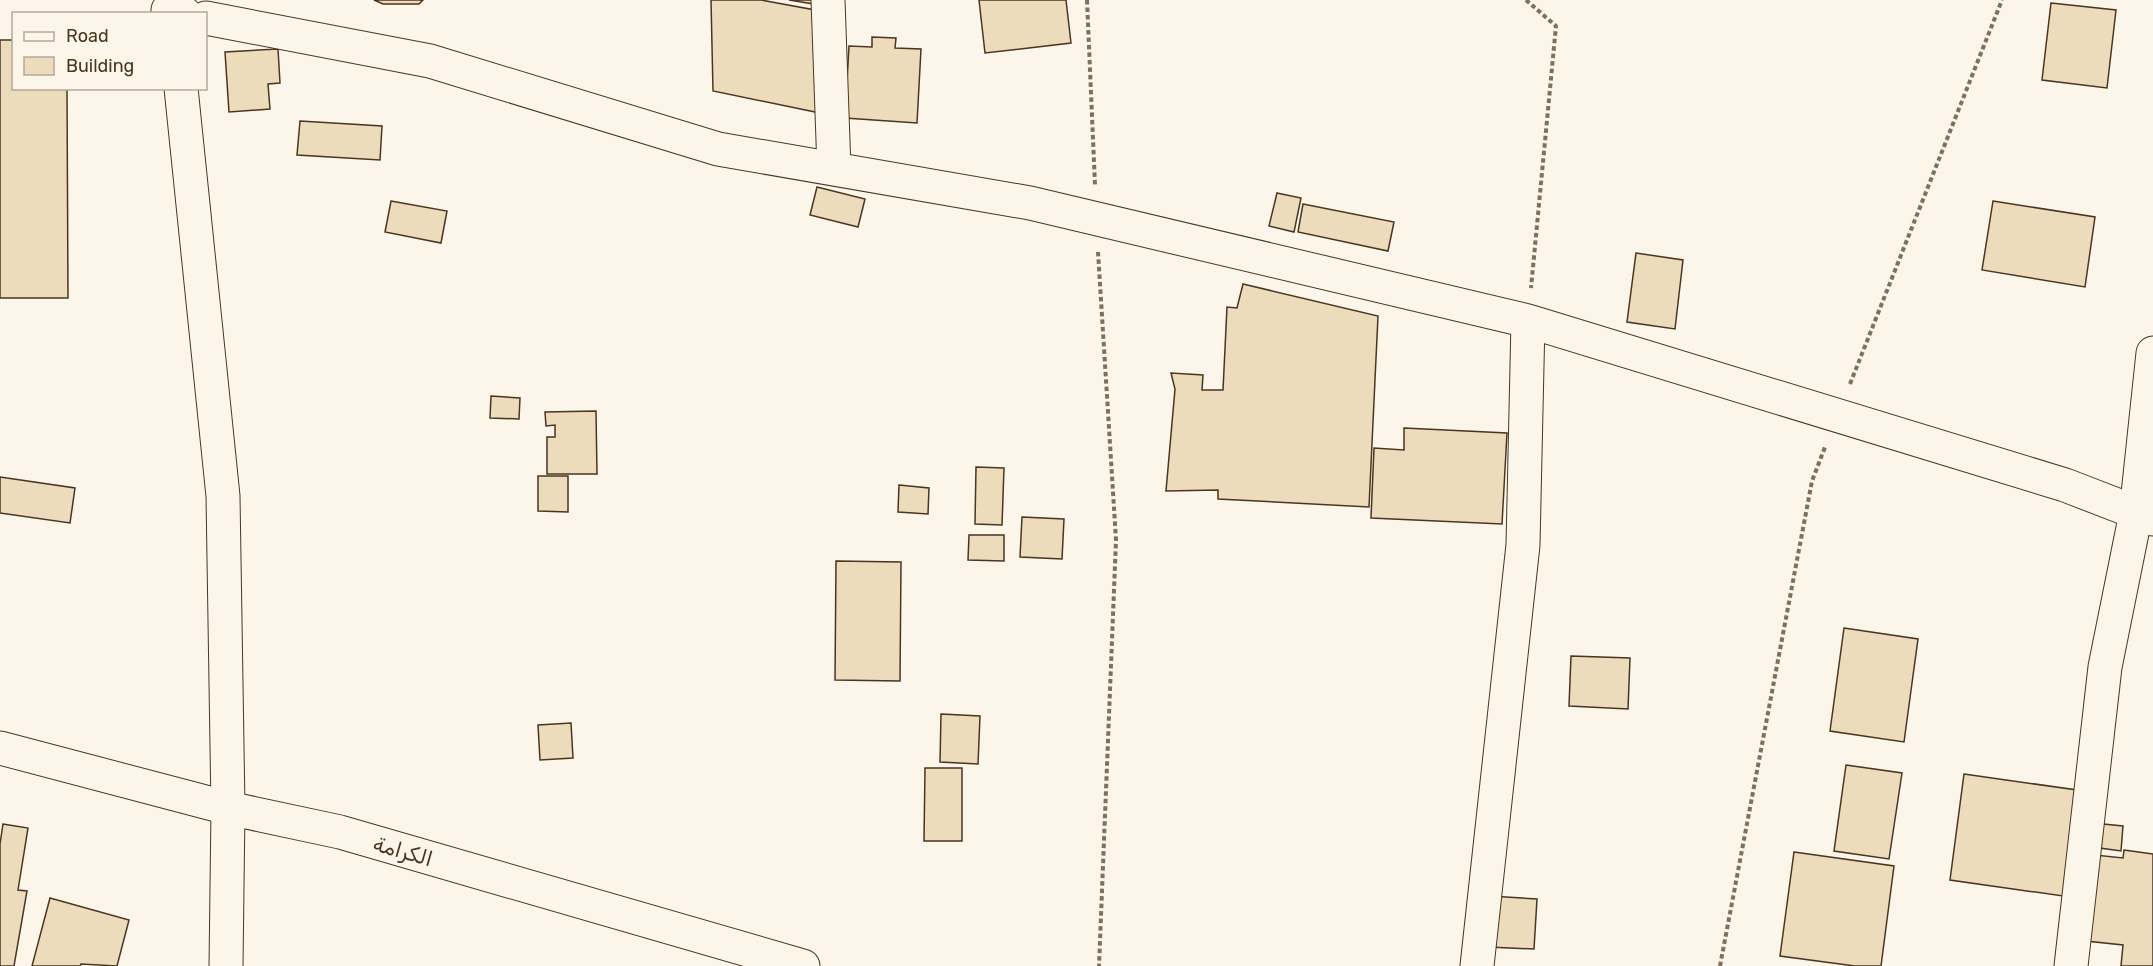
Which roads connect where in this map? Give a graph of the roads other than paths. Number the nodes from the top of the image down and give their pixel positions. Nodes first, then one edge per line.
1 (828, 0) edge
2 (207, 18) edge
3 (180, 90) edge
4 (834, 169) junction
5 (1528, 321) junction
6 (2153, 353) edge
7 (2145, 516) edge
8 (0, 748) edge
9 (228, 808) junction
10 (226, 966) edge
11 (803, 966) edge
12 (1477, 966) edge
13 (2071, 966) edge

1 - 4 street
2 - 4 street
3 - 9 street
4 - 5 street
5 - 7 street
5 - 12 street
6 - 7 street
7 - 13 street
8 - 9 street, الكرامة
9 - 10 street
9 - 11 street, الكرامة

